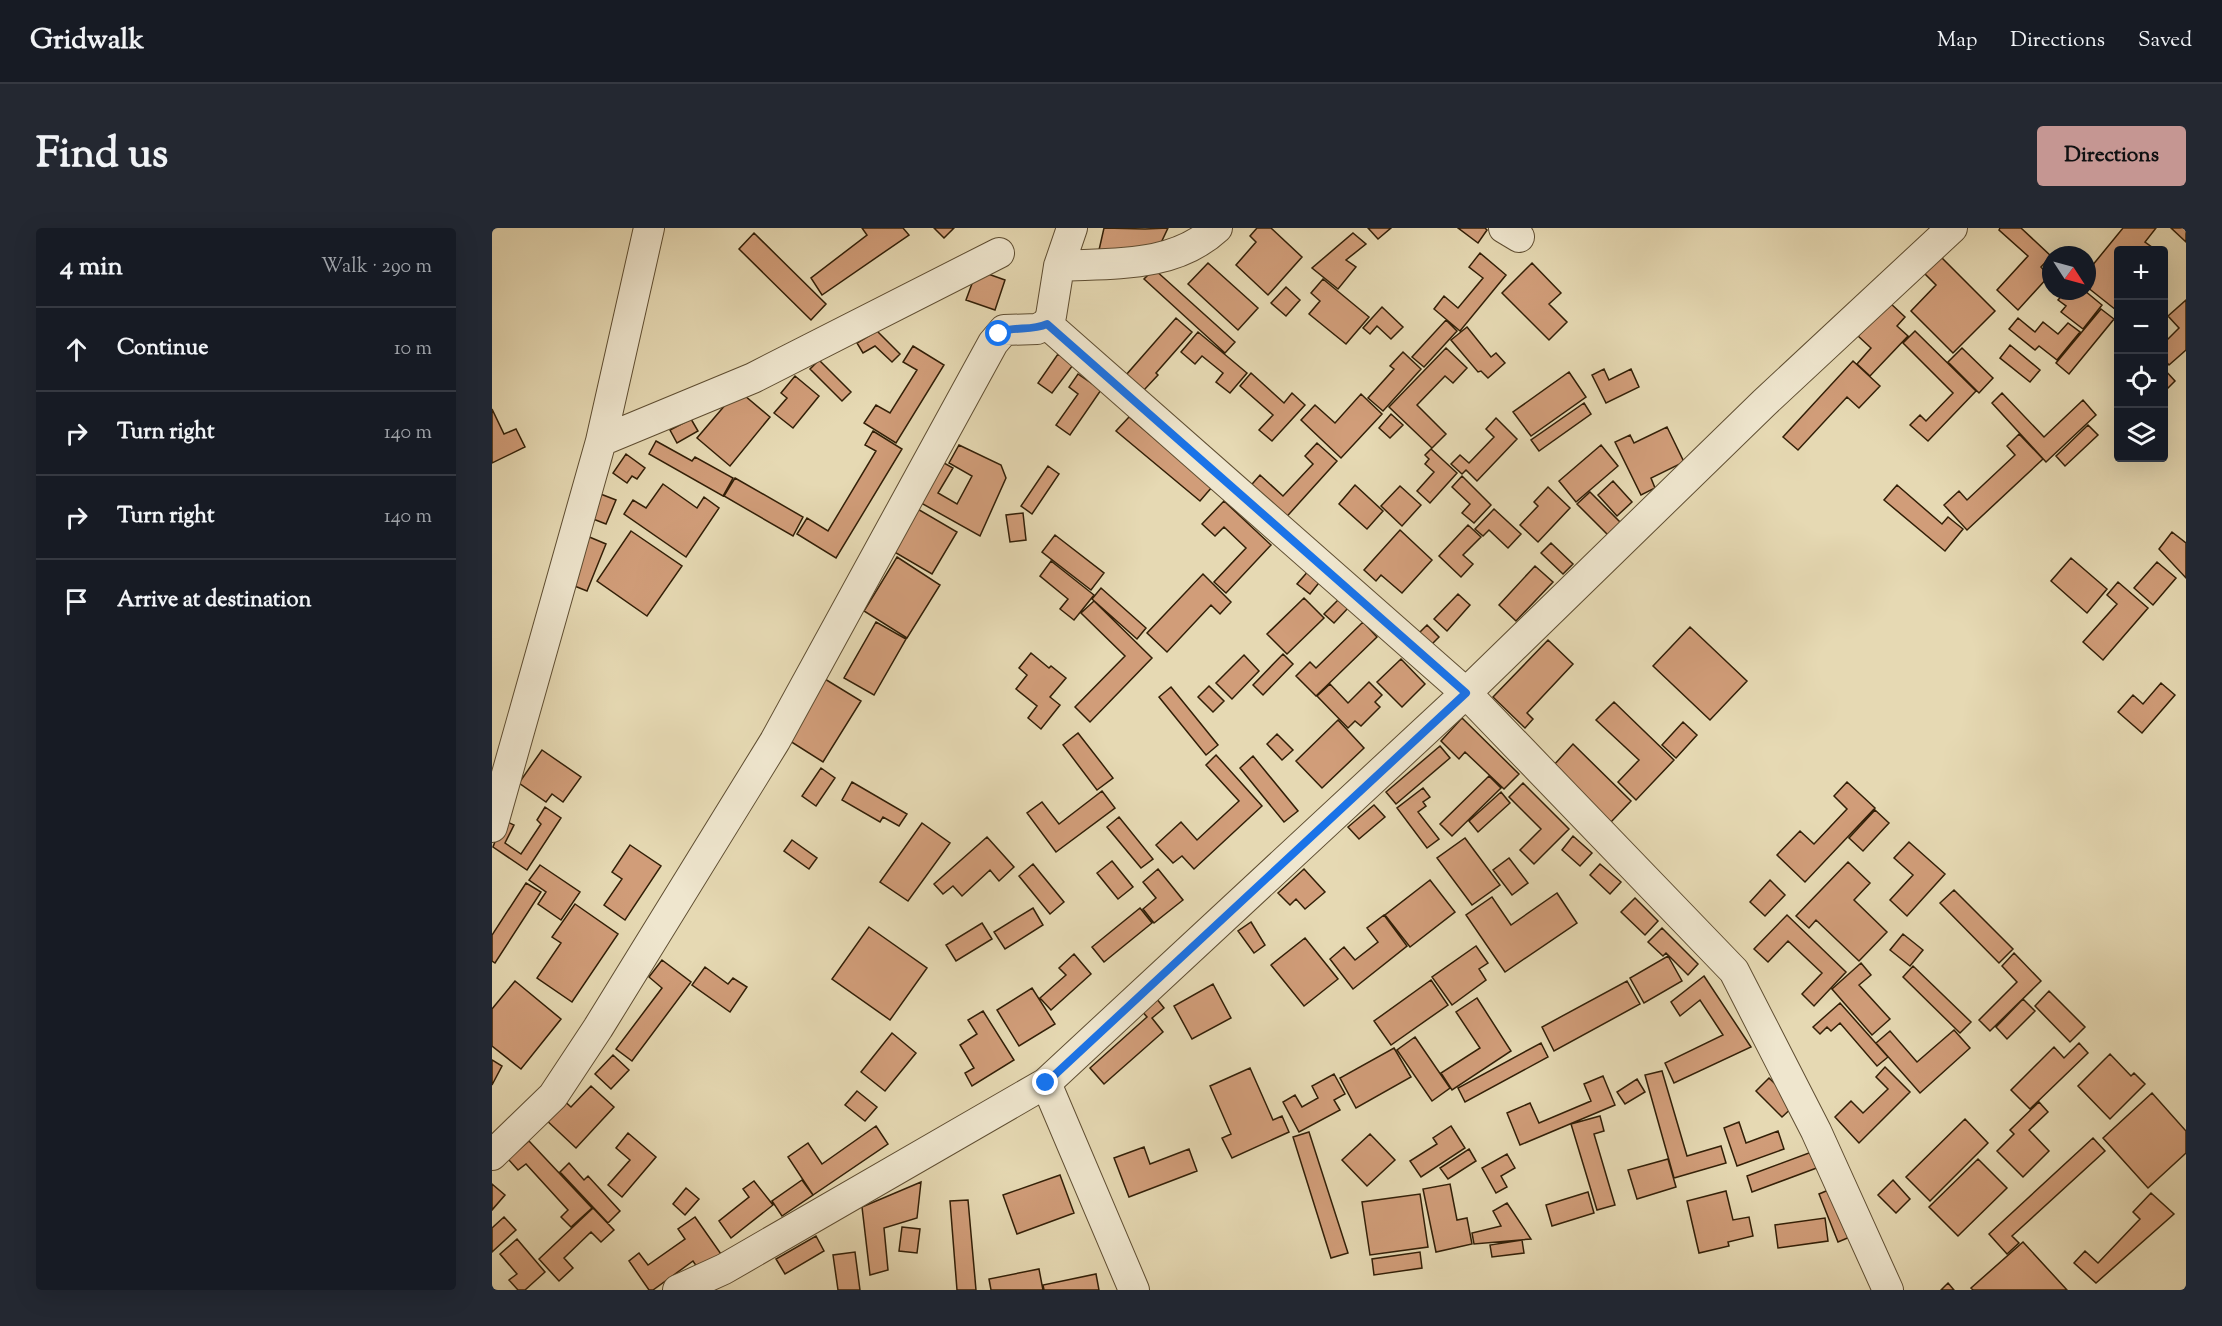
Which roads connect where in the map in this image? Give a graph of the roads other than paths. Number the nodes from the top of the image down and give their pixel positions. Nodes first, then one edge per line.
1 (649, 228) edge
2 (1072, 228) edge
3 (1217, 228) edge
4 (1952, 228) edge
5 (999, 254) dead end
6 (1059, 266) junction
7 (1047, 324) junction
8 (601, 441) junction
9 (1466, 693) junction
10 (492, 827) edge
11 (1046, 1083) junction
12 (492, 1155) edge
13 (678, 1290) edge
14 (1134, 1290) edge
15 (1887, 1290) edge

1 - 8 street
2 - 6 street
3 - 6 street
4 - 9 street
5 - 8 street
6 - 7 street
7 - 9 street
7 - 12 street
8 - 10 street
9 - 11 street
9 - 15 street
11 - 13 street
11 - 14 street

